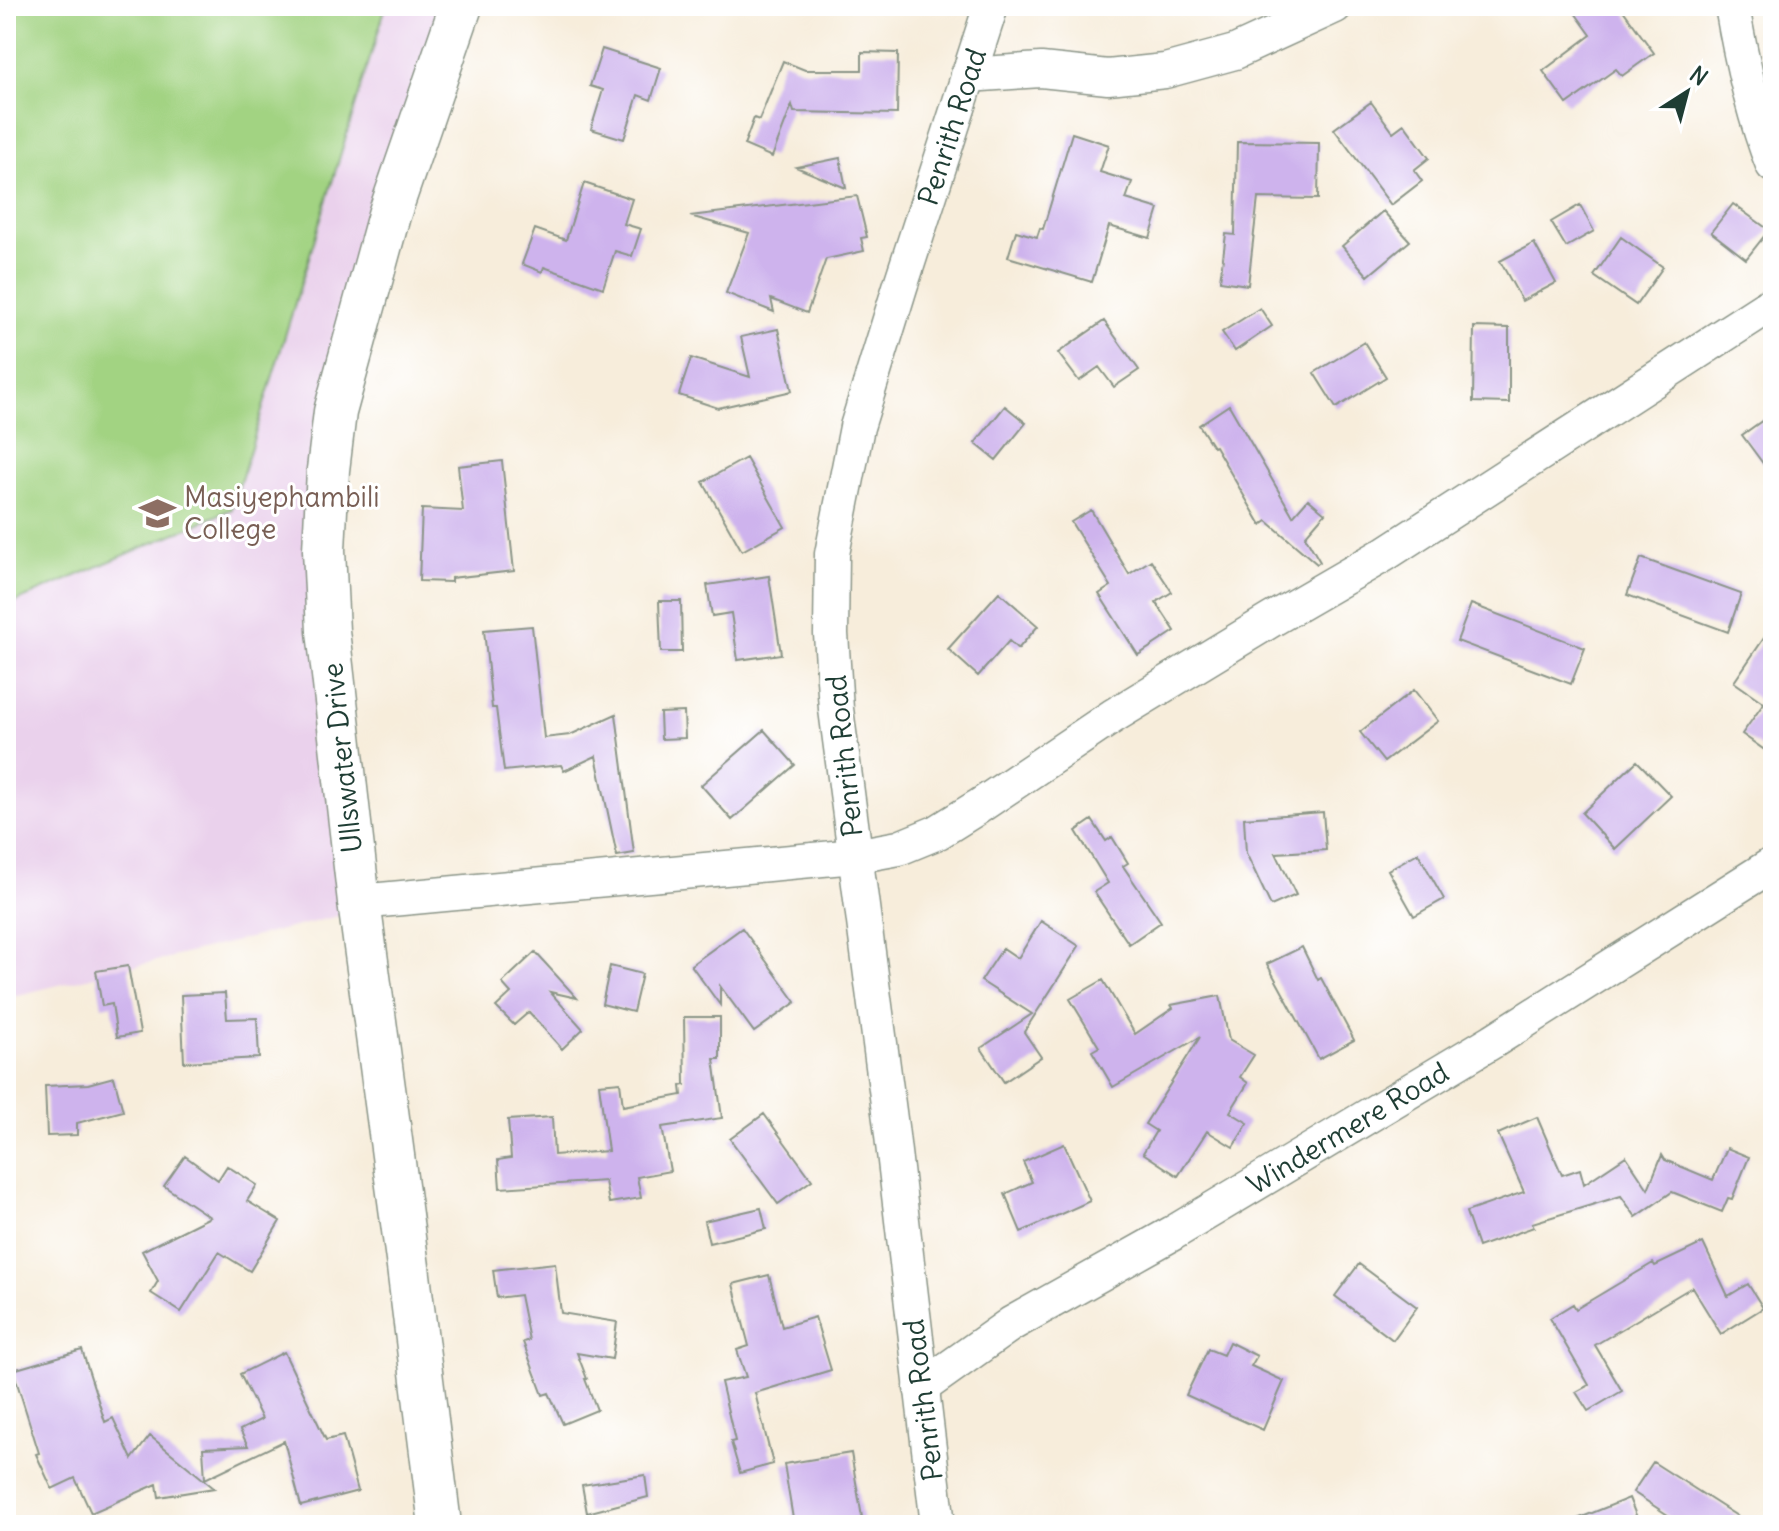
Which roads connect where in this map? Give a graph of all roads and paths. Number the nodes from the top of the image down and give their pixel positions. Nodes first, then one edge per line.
1 (461, 6) edge
2 (991, 6) edge
3 (1335, 6) edge
4 (1732, 6) edge
5 (968, 75) junction
6 (1773, 165) edge
7 (1773, 303) edge
8 (855, 856) junction
9 (1773, 864) edge
10 (359, 902) junction
11 (921, 1388) junction
12 (440, 1525) edge
13 (938, 1525) edge

1 - 10 street, Ullswater Drive
2 - 5 street, Penrith Road
3 - 5 street
4 - 6 street
5 - 8 street, Penrith Road
7 - 8 street
8 - 10 street
8 - 11 street, Penrith Road
9 - 11 street, Windermere Road
10 - 12 street, Ullswater Drive
11 - 13 street, Penrith Road

